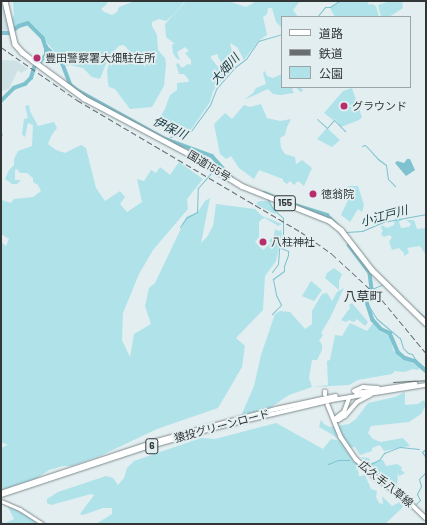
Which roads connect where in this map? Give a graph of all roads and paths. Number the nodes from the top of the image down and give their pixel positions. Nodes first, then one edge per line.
1 (5, 1) edge
2 (426, 324) edge
3 (426, 384) edge
4 (413, 385) junction
5 (387, 388) junction
6 (402, 388) junction
7 (354, 392) dead end
8 (349, 398) dead end
9 (328, 405) dead end
10 (334, 420) junction
11 (1, 494) edge
12 (1, 501) edge
13 (426, 518) edge
14 (43, 524) edge

1 - 2 highway, 国道155号 / 155
3 - 4 main road, 猿投グリーンロード / 6
4 - 5 main road, 猿投グリーンロード / 6
4 - 6 main road, 猿投グリーンロード / 6
5 - 7 main road
5 - 11 main road, 猿投グリーンロード / 6
6 - 10 main road
6 - 11 main road, 猿投グリーンロード / 6
8 - 10 main road
9 - 10 main road, 広久手八草線
10 - 13 main road, 広久手八草線
12 - 14 street

